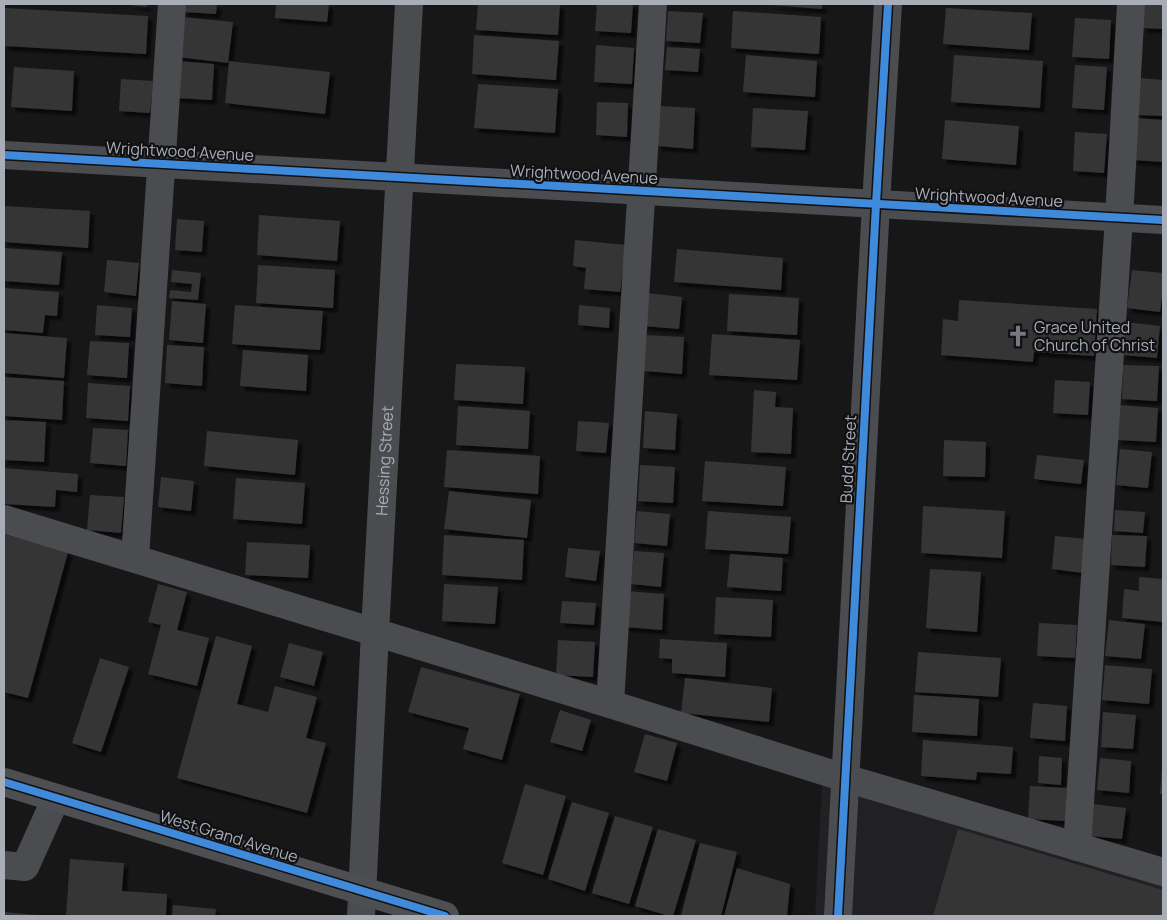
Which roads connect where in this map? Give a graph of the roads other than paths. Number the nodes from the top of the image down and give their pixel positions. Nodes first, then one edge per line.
1 (172, 4) edge
2 (409, 4) edge
3 (653, 4) edge
4 (888, 4) edge
5 (1131, 4) edge
6 (4, 155) edge
7 (162, 164) junction
8 (399, 177) junction
9 (642, 191) junction
10 (876, 204) junction
11 (1119, 218) junction
12 (1163, 220) edge
13 (4, 518) edge
14 (135, 558) junction
15 (375, 632) junction
16 (610, 704) junction
17 (845, 778) junction
18 (4, 782) edge
19 (56, 798) junction
20 (1077, 847) junction
21 (4, 864) edge
22 (1163, 872) edge
23 (362, 904) edge
24 (445, 916) edge
25 (838, 916) edge

1 - 7 street
2 - 8 street, Hessing Street
3 - 9 street
4 - 10 street, Budd Street
5 - 11 street
6 - 7 street, Wrightwood Avenue
7 - 8 street, Wrightwood Avenue
7 - 14 street
8 - 9 street, Wrightwood Avenue
8 - 15 street, Hessing Street
9 - 10 street, Wrightwood Avenue
9 - 16 street
10 - 11 street, Wrightwood Avenue
10 - 17 street, Budd Street
11 - 12 street, Wrightwood Avenue
11 - 20 street
13 - 14 street
14 - 15 street
15 - 16 street
15 - 23 street, Hessing Street
16 - 17 street
17 - 20 street
17 - 25 street, Budd Street
18 - 19 main road, West Grand Avenue
19 - 21 street
19 - 23 main road, West Grand Avenue
20 - 22 street
23 - 24 main road, West Grand Avenue

